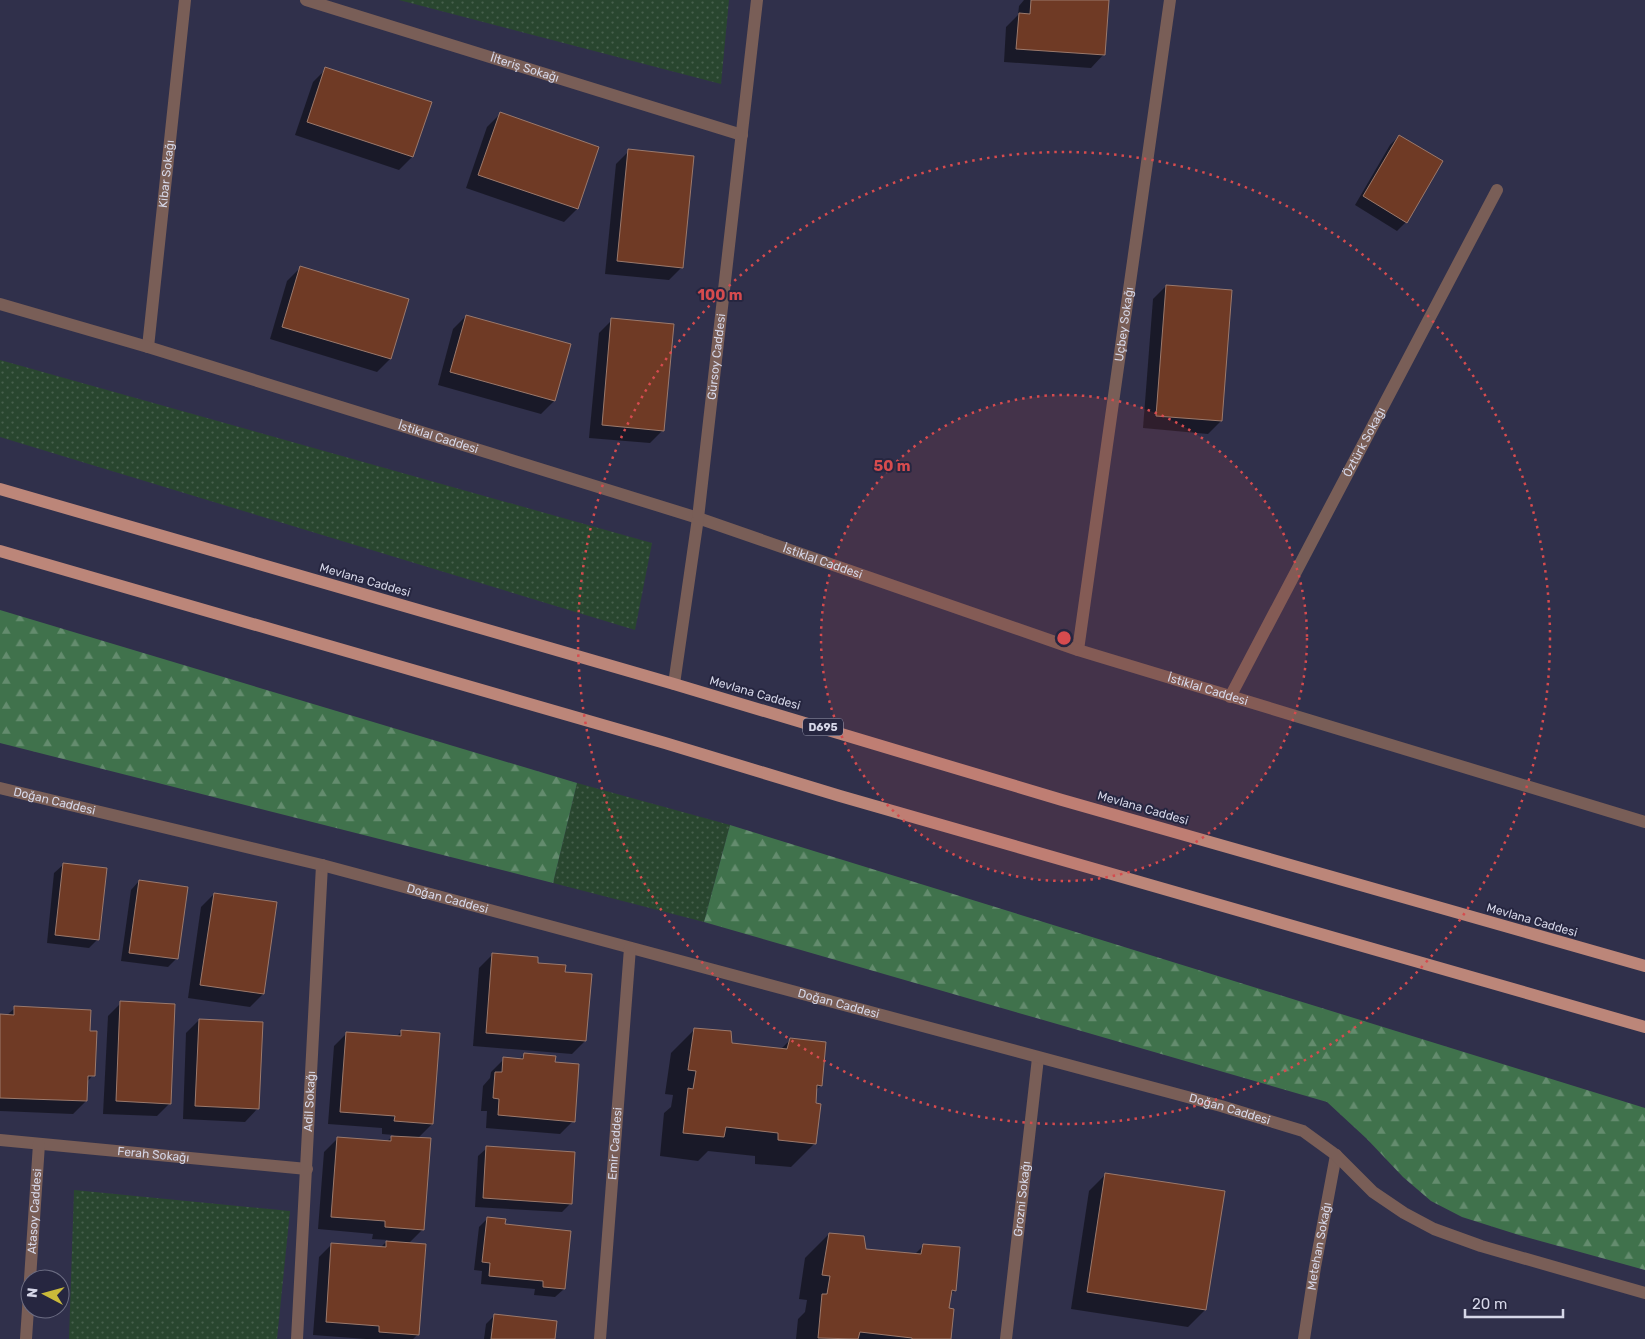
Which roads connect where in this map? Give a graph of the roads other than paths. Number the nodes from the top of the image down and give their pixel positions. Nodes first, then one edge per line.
1 (185, 0) edge
2 (306, 0) edge
3 (757, 0) edge
4 (1170, 0) edge
5 (742, 135) junction
6 (1497, 190) dead end
7 (0, 304) edge
8 (148, 347) junction
9 (0, 489) edge
10 (698, 518) junction
11 (0, 551) edge
12 (1078, 650) junction
13 (674, 684) junction
14 (1230, 696) junction
15 (0, 788) edge
16 (1645, 822) edge
17 (322, 866) junction
18 (630, 948) junction
19 (1645, 966) edge
20 (1645, 1028) edge
21 (1038, 1058) junction
22 (0, 1140) edge
23 (39, 1144) junction
24 (1336, 1155) junction
25 (307, 1169) junction
26 (1645, 1293) edge
27 (26, 1339) edge
28 (297, 1339) edge
29 (600, 1339) edge
30 (1006, 1339) edge
31 (1304, 1339) edge

1 - 8 street, Kibar Sokağı
2 - 5 street, İlteriş Sokağı
3 - 5 street, Gürsoy Caddesi
4 - 12 street, Uçbey Sokağı
5 - 10 street, Gürsoy Caddesi
6 - 14 street, Öztürk Sokağı
7 - 8 street, İstiklal Caddesi
8 - 10 street, İstiklal Caddesi
9 - 13 main road, Mevlana Caddesi / D695
10 - 12 street, İstiklal Caddesi
10 - 13 street, Gürsoy Caddesi
11 - 20 main road
12 - 14 street, İstiklal Caddesi
13 - 19 main road, Mevlana Caddesi / D695
14 - 16 street, İstiklal Caddesi
15 - 17 street, Doğan Caddesi
17 - 18 street, Doğan Caddesi
17 - 25 street, Adil Sokağı
18 - 21 street, Doğan Caddesi
18 - 29 street, Emir Caddesi
21 - 24 street, Doğan Caddesi
21 - 30 street, Grozni Sokağı
22 - 23 street, Ferah Sokağı
23 - 25 street, Ferah Sokağı
23 - 27 street, Atasoy Caddesi
24 - 26 street, Doğan Caddesi
24 - 31 street, Metehan Sokağı
25 - 28 street, Adil Sokağı

